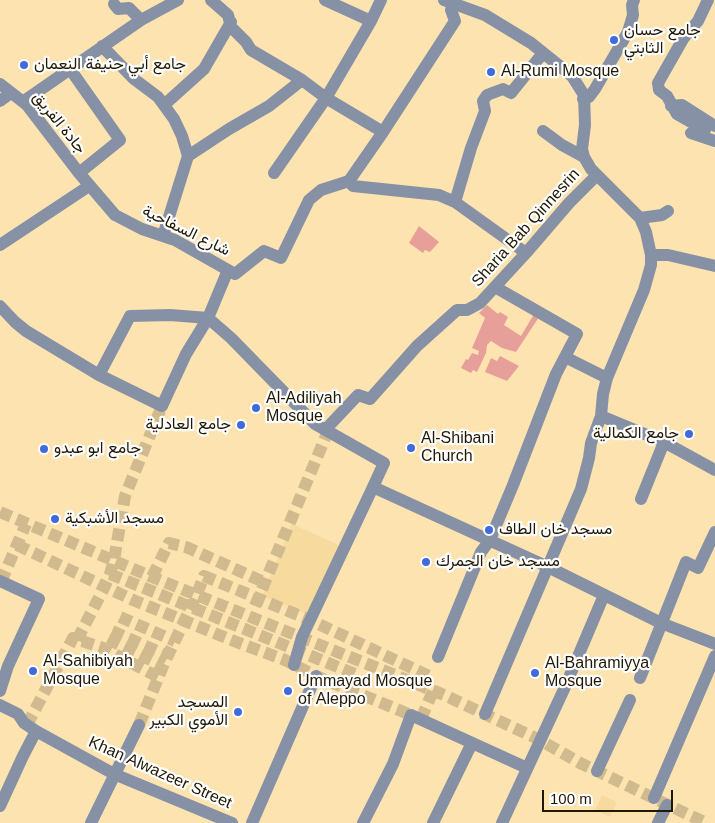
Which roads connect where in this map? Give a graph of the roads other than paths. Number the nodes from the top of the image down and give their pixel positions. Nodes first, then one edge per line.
1 (178, 0) edge
2 (211, 0) edge
3 (324, 0) edge
4 (381, 0) edge
5 (634, 0) edge
6 (708, 0) edge
7 (449, 2) edge
8 (114, 4) dead end
9 (469, 4) edge
10 (141, 20) junction
11 (371, 21) junction
12 (231, 22) junction
13 (102, 46) junction
14 (543, 52) junction
15 (70, 69) junction
16 (302, 80) junction
17 (0, 84) edge
18 (11, 93) junction
19 (326, 98) junction
20 (583, 99) junction
21 (0, 101) edge
22 (24, 102) junction
23 (164, 105) junction
24 (672, 106) junction
25 (715, 126) edge
26 (543, 130) dead end
27 (383, 132) junction
28 (715, 141) edge
29 (188, 156) junction
30 (584, 157) junction
31 (79, 173) junction
32 (274, 173) dead end
33 (597, 175) junction
34 (350, 181) junction
35 (89, 186) junction
36 (455, 202) junction
37 (668, 211) dead end
38 (640, 218) junction
39 (163, 236) junction
40 (0, 245) edge
41 (526, 253) junction
42 (651, 255) junction
43 (715, 266) edge
44 (228, 270) junction
45 (495, 287) junction
46 (0, 306) edge
47 (208, 318) junction
48 (565, 357) junction
49 (100, 375) junction
50 (608, 378) junction
51 (602, 416) junction
52 (326, 430) junction
53 (664, 442) junction
54 (715, 470) edge
55 (374, 487) junction
56 (641, 499) dead end
57 (715, 532) edge
58 (490, 540) junction
59 (548, 567) junction
60 (0, 581) edge
61 (604, 595) junction
62 (661, 623) junction
63 (715, 644) edge
64 (715, 656) edge
65 (438, 657) dead end
66 (294, 665) dead end
67 (316, 676) dead end
68 (640, 678) dead end
69 (0, 691) edge
70 (630, 700) dead end
71 (0, 705) edge
72 (0, 714) edge
73 (485, 714) dead end
74 (24, 722) junction
75 (139, 725) tunnel mouth
76 (36, 731) junction
77 (472, 743) junction
78 (527, 768) junction
79 (597, 771) dead end
80 (114, 774) junction
81 (654, 798) dead end
82 (667, 804) dead end
83 (0, 806) edge
84 (91, 823) edge
85 (231, 823) edge
86 (252, 823) edge
87 (363, 823) edge
88 (433, 823) edge
89 (502, 823) edge
90 (658, 823) edge

1 - 10 street
2 - 12 street
3 - 11 street
4 - 11 street
5 - 20 street
6 - 24 street
7 - 9 street
7 - 27 street
8 - 10 street
9 - 14 street
10 - 13 street
11 - 19 street
12 - 16 street
12 - 23 street
13 - 15 street
13 - 23 street
14 - 20 street
14 - 36 street
15 - 22 street
15 - 31 street
16 - 19 street
16 - 29 street
17 - 18 street, جادة الفريق
18 - 21 street
18 - 22 street, جادة الفريق
19 - 27 street
19 - 32 street
20 - 30 street
22 - 31 street, جادة الفريق
23 - 29 street
24 - 25 street
24 - 28 street
26 - 30 street
27 - 34 street
29 - 39 street
30 - 33 street
31 - 35 street, جادة الفريق
33 - 38 street
33 - 41 street, Sharia Bab Qinnesrin
34 - 36 street
34 - 44 street, شارع السفاحية
35 - 39 street, شارع السفاحية
35 - 40 street
36 - 41 street
37 - 38 street
38 - 42 street
39 - 44 street, شارع السفاحية
41 - 45 street, Sharia Bab Qinnesrin
42 - 43 street
42 - 50 street
44 - 47 street
45 - 48 street
45 - 52 street, Sharia Bab Qinnesrin
46 - 49 street
47 - 49 street
47 - 49 street
47 - 52 street
48 - 50 street
48 - 58 street
50 - 51 street
51 - 53 street
51 - 59 street
52 - 55 street
53 - 54 street
53 - 56 street
55 - 58 street
55 - 66 street
57 - 62 street
58 - 59 street
58 - 65 street
59 - 61 street
59 - 73 street
60 - 69 street
61 - 62 street
61 - 78 street
62 - 63 street
62 - 68 street
64 - 81 street
67 - 86 street
70 - 79 street
71 - 74 street, Khan Alwazeer Street
72 - 74 street, Khan Alwazeer Street
74 - 76 street, Khan Alwazeer Street
75 - 80 street
76 - 80 street, Khan Alwazeer Street
76 - 83 street
77 - 78 street
77 - 87 street
77 - 88 street
78 - 89 street
80 - 84 street
80 - 85 street, Khan Alwazeer Street
82 - 90 street

